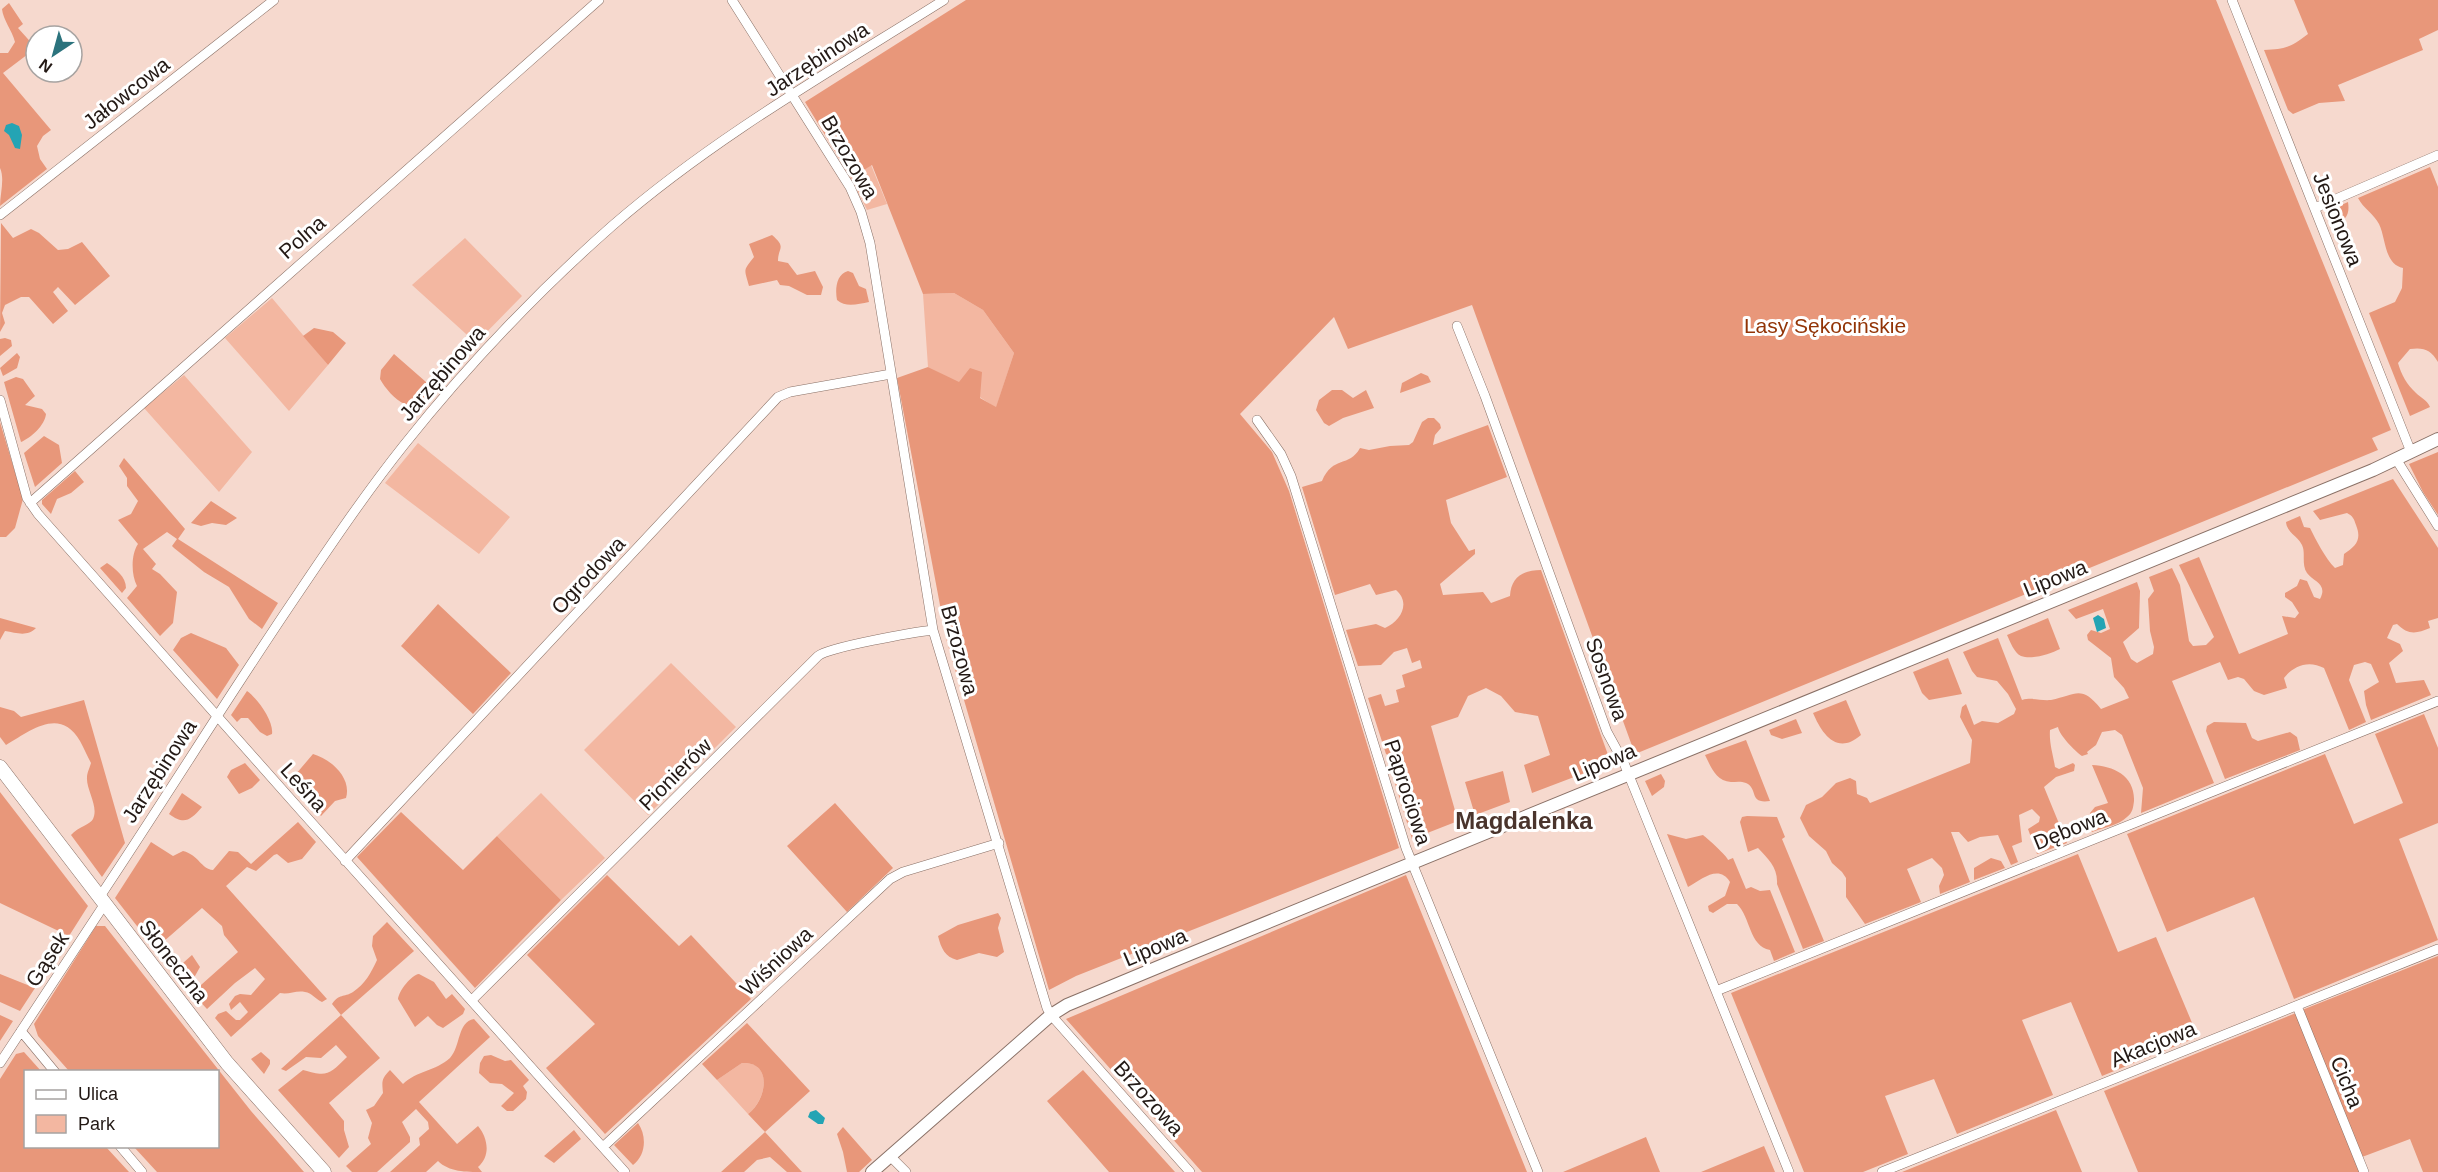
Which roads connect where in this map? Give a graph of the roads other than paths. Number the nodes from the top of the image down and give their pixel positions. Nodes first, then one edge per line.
1 (274, 0) edge
2 (599, 0) edge
3 (732, 0) edge
4 (944, 0) edge
5 (2232, 0) edge
6 (792, 95) junction
7 (2438, 155) edge
8 (2315, 207) junction
9 (0, 215) edge
10 (1457, 326) dead end
11 (891, 374) junction
12 (0, 400) edge
13 (1257, 420) dead end
14 (2438, 439) edge
15 (2411, 452) junction
16 (2396, 459) junction
17 (30, 503) junction
18 (2438, 526) edge
19 (933, 630) junction
20 (2438, 701) edge
21 (216, 716) junction
22 (0, 767) edge
23 (1628, 772) junction
24 (999, 843) junction
25 (345, 861) junction
26 (1411, 862) junction
27 (102, 902) junction
28 (2438, 949) edge
29 (1716, 991) junction
30 (472, 1000) junction
31 (2297, 1006) junction
32 (1051, 1015) junction
33 (21, 1031) junction
34 (0, 1063) edge
35 (54, 1070) edge
36 (603, 1147) junction
37 (122, 1148) edge
38 (890, 1156) junction
39 (142, 1172) edge
40 (324, 1172) edge
41 (625, 1172) edge
42 (872, 1172) edge
43 (906, 1172) edge
44 (1190, 1172) edge
45 (1538, 1172) edge
46 (1789, 1172) edge
47 (1882, 1172) edge
48 (2364, 1172) edge

1 - 9 street, Jałowcowa
2 - 17 street, Polna
3 - 6 street, Brzozowa
4 - 6 street, Jarzębinowa
5 - 8 street, Jesionowa
6 - 11 street, Brzozowa
6 - 21 street, Jarzębinowa
7 - 8 street
8 - 15 street, Jesionowa
10 - 23 street, Sosnowa
11 - 19 street, Brzozowa
11 - 25 street, Ogrodowa
12 - 17 street, Leśna
13 - 26 street, Paprociowa
14 - 15 street, Lipowa
15 - 16 street, Lipowa
16 - 18 street
16 - 23 street, Lipowa
17 - 21 street, Leśna
19 - 24 street, Brzozowa
19 - 30 street, Pionierów
20 - 29 street, Dębowa
21 - 25 street, Leśna
21 - 27 street, Jarzębinowa
22 - 27 main road, Słoneczna
23 - 26 street, Lipowa
23 - 29 street, Sosnowa
24 - 32 street, Brzozowa
24 - 36 street, Wiśniowa
25 - 30 street, Leśna
26 - 32 street, Lipowa
26 - 45 street, Paprociowa
27 - 33 street, Gąsek
27 - 40 main road, Słoneczna
28 - 31 street, Akacjowa
29 - 46 street, Sosnowa
30 - 36 street, Leśna
31 - 47 street, Akacjowa
31 - 48 street, Cicha
32 - 38 street, Lipowa
32 - 44 street, Brzozowa
33 - 34 street, Gąsek
33 - 35 street
36 - 41 street, Leśna
37 - 39 street
38 - 42 street, Lipowa
38 - 43 street

